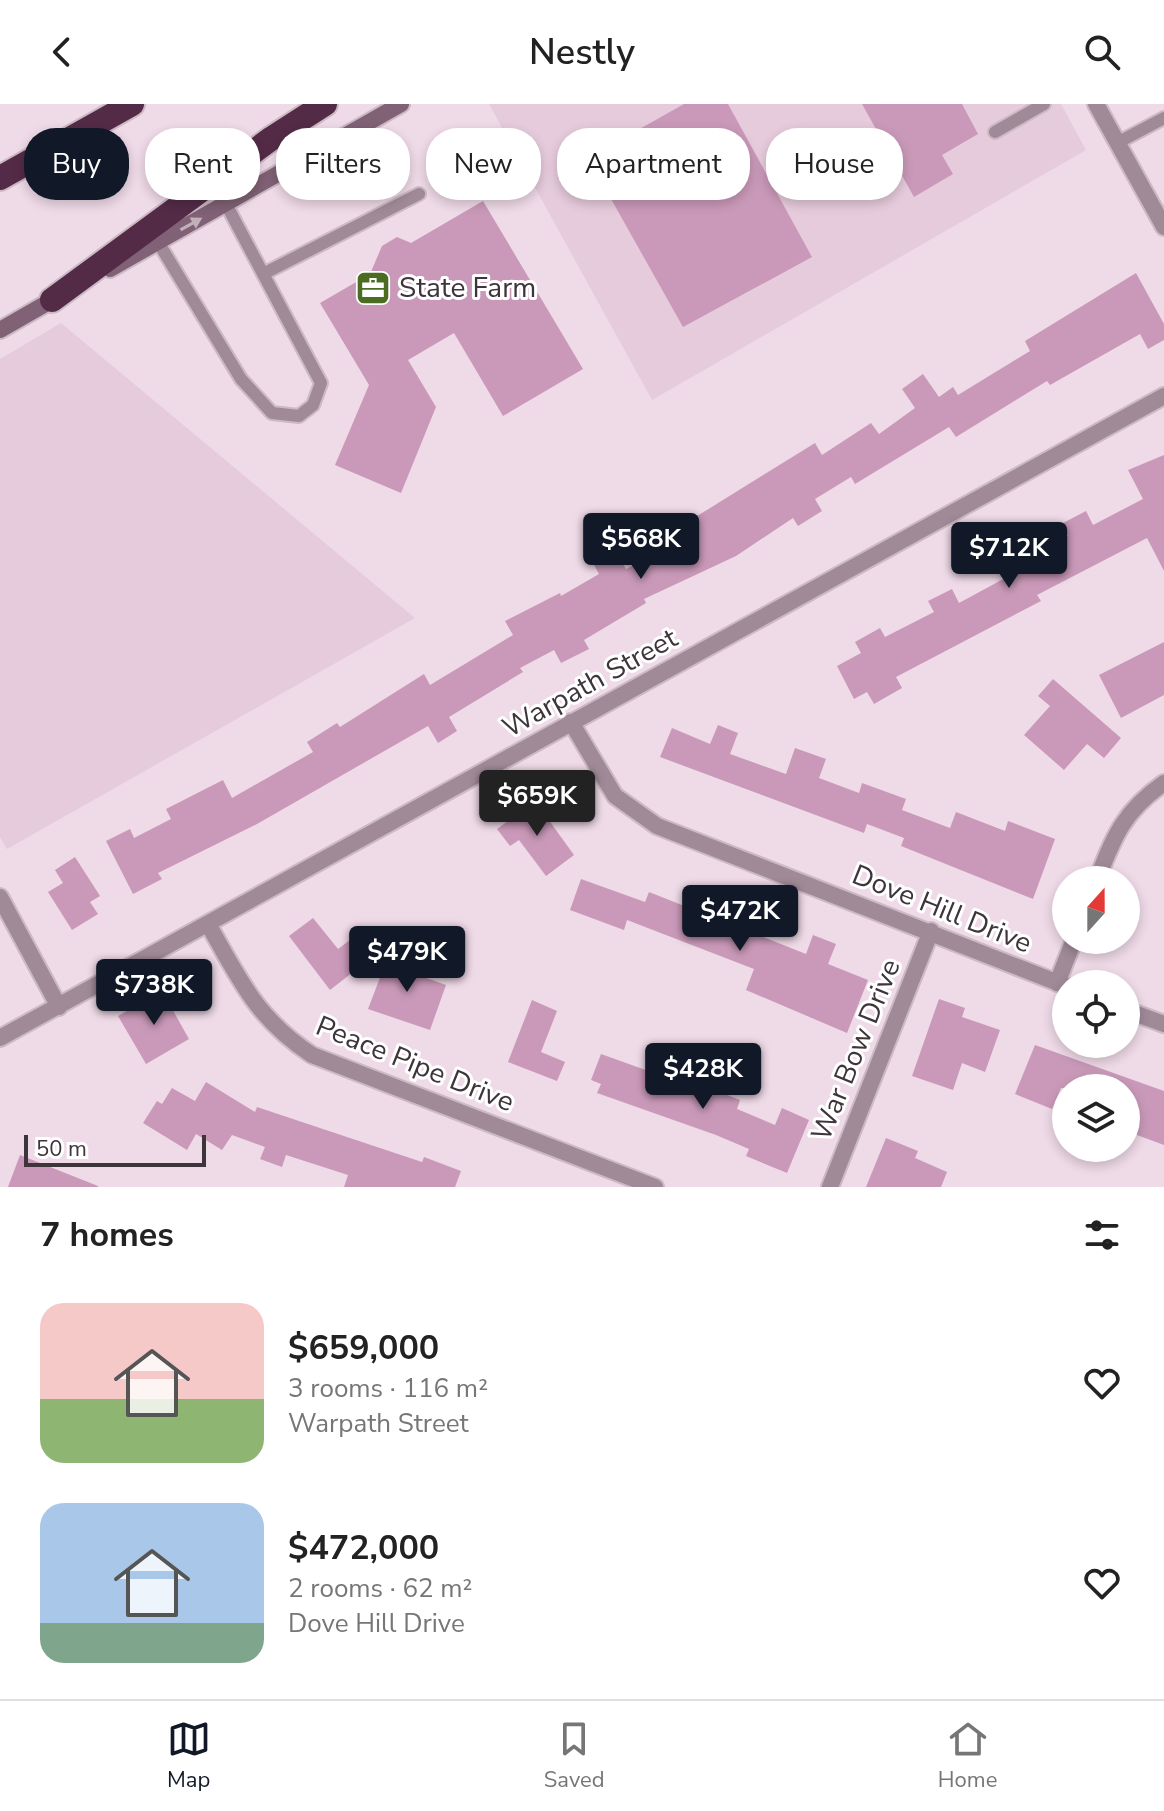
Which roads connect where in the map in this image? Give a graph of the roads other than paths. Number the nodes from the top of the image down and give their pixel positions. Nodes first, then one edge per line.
1 (132, 104) edge
2 (325, 104) edge
3 (401, 104) edge
4 (1044, 104) edge
5 (1096, 104) edge
6 (1164, 118) edge
7 (995, 132) dead end
8 (1117, 143) junction
9 (0, 178) edge
10 (419, 194) dead end
11 (226, 204) junction
12 (1164, 227) edge
13 (158, 242) junction
14 (263, 274) junction
15 (52, 300) junction
16 (0, 330) edge
17 (1164, 396) edge
18 (571, 722) junction
19 (1164, 783) edge
20 (1102, 866) edge
21 (0, 897) edge
22 (208, 924) junction
23 (931, 931) junction
24 (1052, 981) edge
25 (59, 1007) junction
26 (1140, 1015) edge
27 (1164, 1024) edge
28 (0, 1038) edge
29 (655, 1187) edge
30 (830, 1187) edge

1 - 9 highway
2 - 15 highway
3 - 11 main road
4 - 7 lane
5 - 8 street
6 - 8 lane
8 - 12 street
10 - 14 lane
13 -> 11 main road
11 - 14 lane
13 - 14 lane
13 - 15 main road
15 - 16 main road
17 - 18 street, Warpath Street
18 - 22 street, Warpath Street
18 - 23 street, Dove Hill Drive
19 - 20 street
21 - 25 street
22 - 25 street, Warpath Street
22 - 29 street, Peace Pipe Drive
23 - 24 street, Dove Hill Drive
23 - 30 street, War Bow Drive
25 - 28 street, Warpath Street
26 - 27 street

